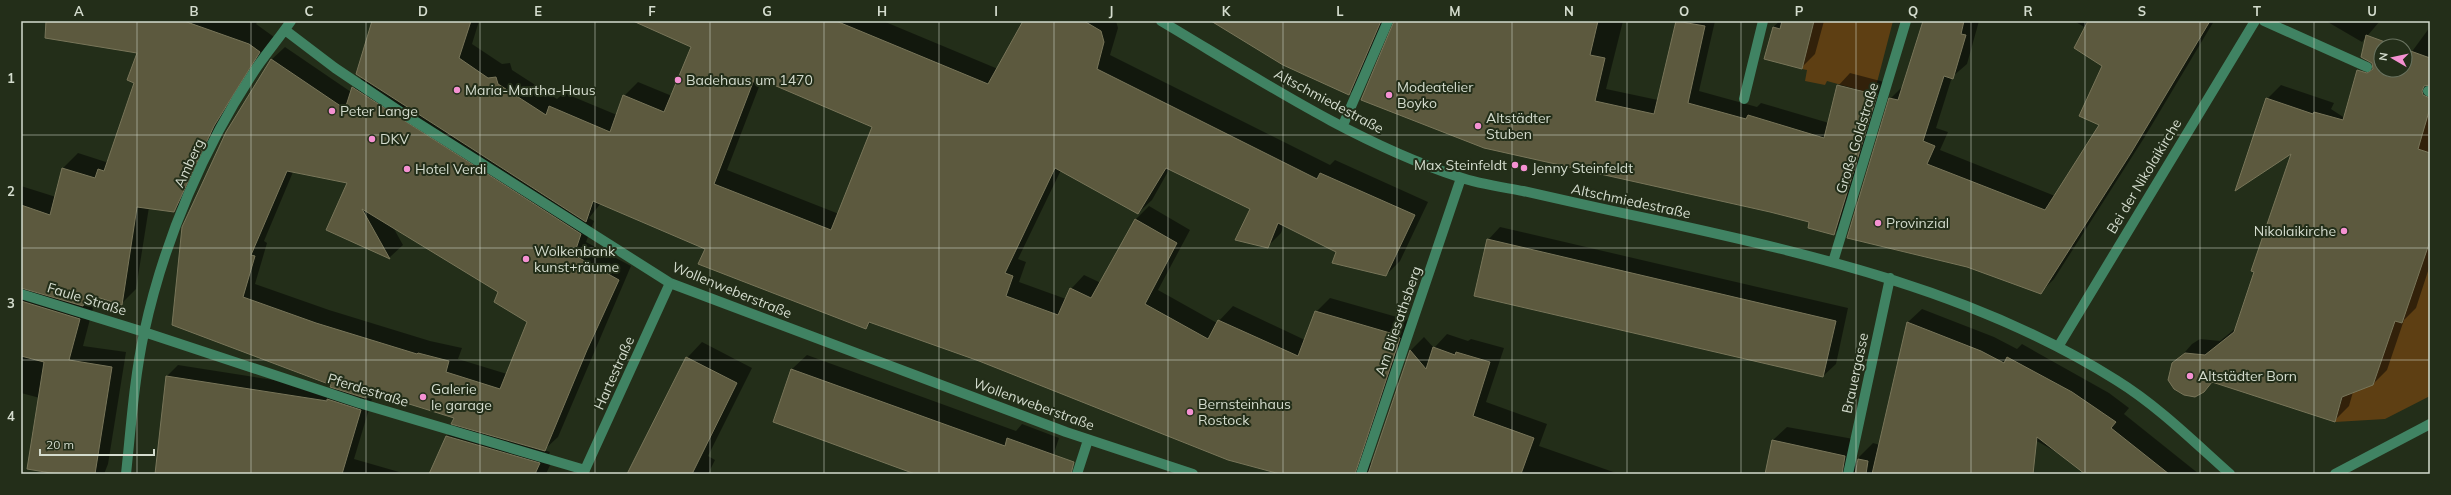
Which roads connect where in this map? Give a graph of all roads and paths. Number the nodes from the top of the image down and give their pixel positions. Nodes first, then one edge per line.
1 (291, 21) edge
2 (1161, 21) edge
3 (1388, 21) edge
4 (1763, 21) edge
5 (1906, 21) edge
6 (2254, 21) edge
7 (2264, 21) edge
8 (285, 30) junction
9 (2367, 67) dead end
10 (1744, 100) dead end
11 (1343, 126) junction
12 (1461, 178) junction
13 (1833, 262) junction
14 (1890, 278) junction
15 (670, 283) junction
16 (21, 294) edge
17 (144, 332) junction
18 (2058, 347) junction
19 (2430, 424) edge
20 (1088, 440) junction
21 (584, 472) edge
22 (126, 474) edge
23 (1077, 474) edge
24 (1193, 474) edge
25 (1361, 474) edge
26 (1848, 474) edge
27 (2230, 474) edge
28 (2335, 474) edge

1 - 8 street, Amberg
2 - 11 street, Altschmiedestraße
3 - 11 street
4 - 10 street
5 - 13 street, Große Goldstraße
6 - 18 street, Bei der Nikolaikirche
7 - 9 street
8 - 15 street, Wollenweberstraße
8 - 17 street, Amberg
11 - 12 street, Altschmiedestraße
12 - 13 street, Altschmiedestraße
12 - 25 street, Am Bliesathsberg
13 - 14 street, Altschmiedestraße
14 - 18 street, Altschmiedestraße
14 - 26 street, Brauergasse
15 - 20 street, Wollenweberstraße
15 - 21 street, Hartestraße
16 - 17 street, Faule Straße
17 - 21 street, Pferdestraße
17 - 22 street, Amberg
18 - 27 street, Altschmiedestraße
19 - 28 street
20 - 23 street
20 - 24 street, Wollenweberstraße

